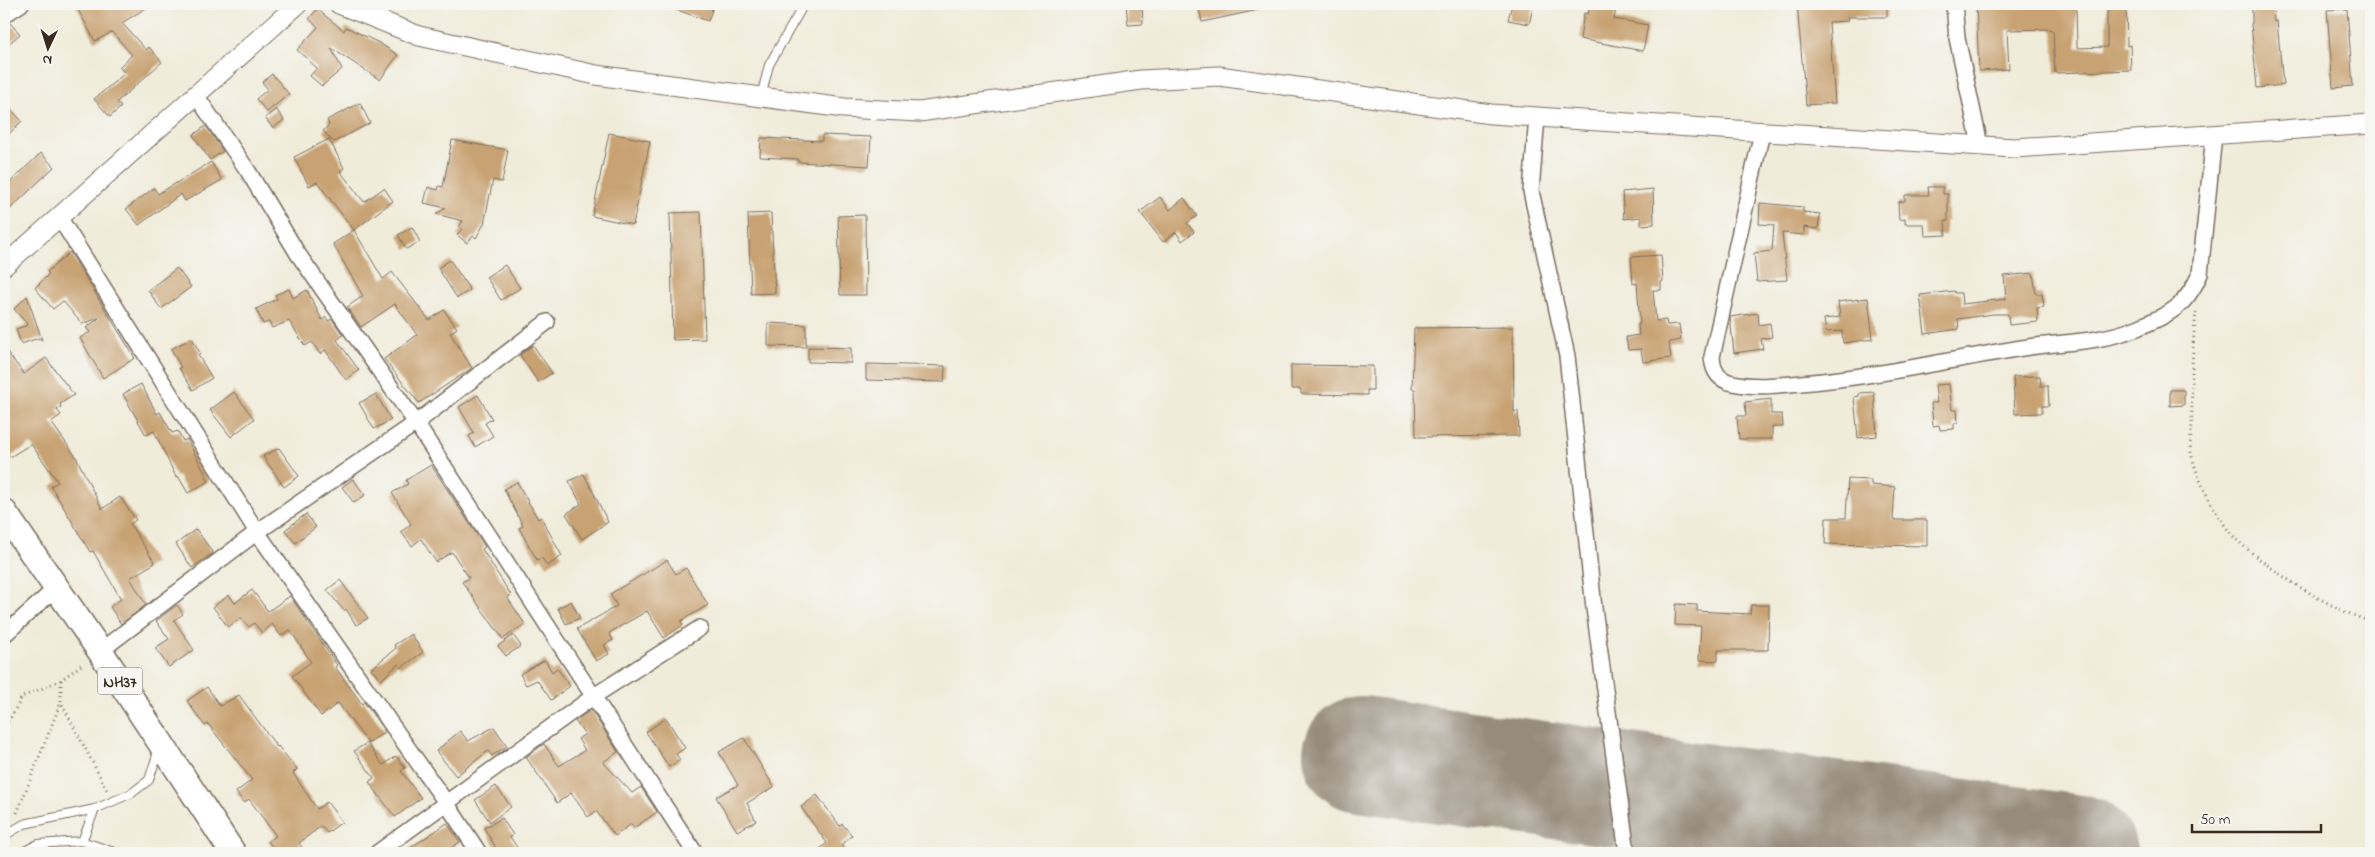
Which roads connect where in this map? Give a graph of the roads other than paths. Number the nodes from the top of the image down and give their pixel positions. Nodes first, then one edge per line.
1 (21, 4) edge
2 (298, 4) edge
3 (339, 4) edge
4 (804, 4) edge
5 (1954, 4) edge
6 (4, 15) edge
7 (195, 94) junction
8 (761, 97) junction
9 (1537, 117) junction
10 (2371, 124) edge
11 (1762, 132) junction
12 (2214, 135) junction
13 (1980, 145) junction
14 (59, 217) junction
15 (4, 266) edge
16 (547, 322) dead end
17 (416, 423) junction
18 (4, 512) edge
19 (257, 532) junction
20 (56, 589) junction
21 (700, 628) dead end
22 (4, 635) edge
23 (100, 651) junction
24 (594, 696) junction
25 (161, 744) junction
26 (447, 804) junction
27 (95, 809) junction
28 (7, 834) edge
29 (82, 841) junction
30 (21, 853) edge
31 (116, 853) edge
32 (233, 853) edge
33 (377, 853) edge
34 (479, 853) edge
35 (695, 853) edge
36 (1627, 853) edge

1 - 6 street
2 - 7 street
3 - 8 street
4 - 8 lane
5 - 13 street
7 - 14 street
7 - 17 street
8 - 9 street
9 - 11 street
9 - 36 street
10 - 12 street
11 - 12 street
11 - 13 street
12 - 13 street
14 - 15 street
14 - 19 street
16 - 17 street
17 - 19 street
17 - 24 street
18 - 20 highway, NH37
19 - 23 street
19 - 26 street
20 - 22 street
20 - 23 highway, NH37
21 - 24 street
23 - 25 highway, NH37
24 - 26 street
24 - 35 street
25 - 27 lane
25 - 32 highway, NH37
26 - 33 street
26 - 34 street
27 - 28 lane
27 - 29 lane
29 - 30 lane
29 - 31 lane

